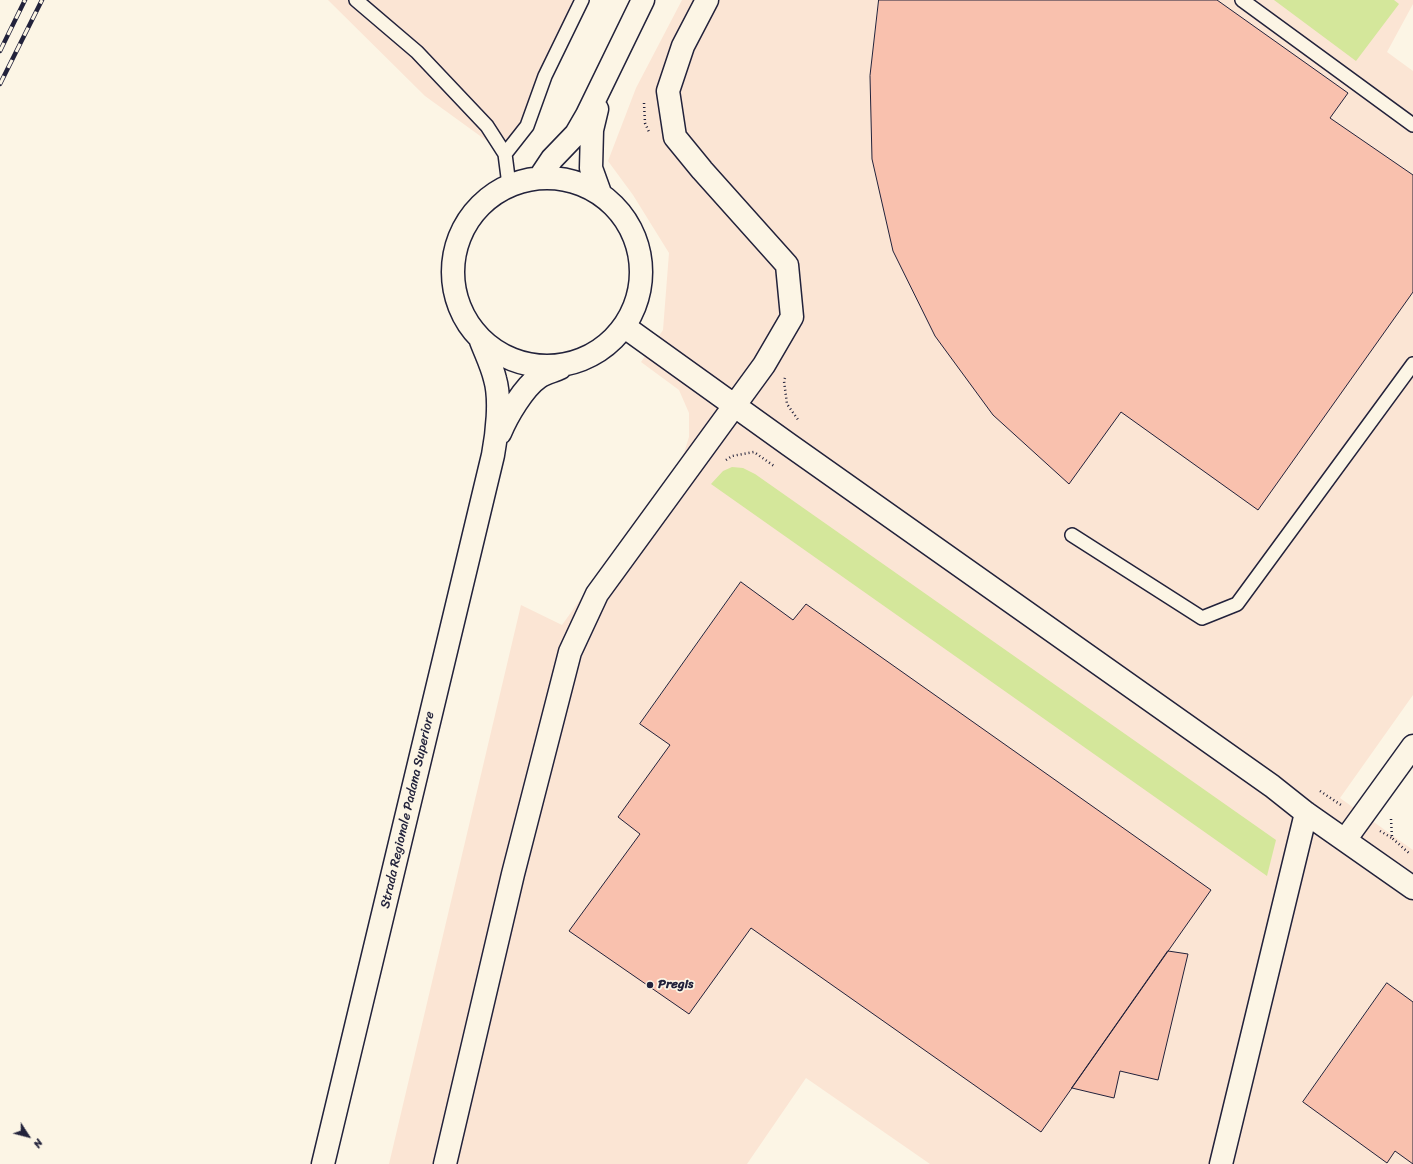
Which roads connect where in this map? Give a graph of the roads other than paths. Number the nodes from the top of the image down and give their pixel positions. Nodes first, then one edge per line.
1 (356, 0) edge
2 (582, 0) edge
3 (644, 0) edge
4 (707, 0) edge
5 (1242, 0) edge
6 (620, 46) junction
7 (1413, 125) edge
8 (504, 154) junction
9 (540, 177) junction
10 (509, 185) junction
11 (600, 193) junction
12 (624, 327) junction
13 (481, 341) junction
14 (1413, 364) edge
15 (568, 365) junction
16 (735, 406) junction
17 (493, 455) junction
18 (1072, 535) dead end
19 (1413, 746) edge
20 (1306, 813) junction
21 (1344, 840) junction
22 (1413, 888) edge
23 (323, 1164) edge
24 (445, 1164) edge
25 (1221, 1164) edge

1 - 8 lane
2 - 8 lane
3 - 6 street
4 - 16 street
5 - 7 lane
6 - 9 street
6 - 11 street
8 - 10 lane
9 - 10 street
9 - 11 street
10 - 13 street
11 - 12 street
12 - 15 street
12 - 16 street
13 - 15 street
13 - 17 street, Strada Regionale Padana Superiore
14 - 18 lane
15 - 17 street, Strada Regionale Padana Superiore
16 - 20 street
16 - 24 street
17 - 23 street, Strada Regionale Padana Superiore
19 - 21 street
20 - 21 street
20 - 25 street
21 - 22 street

